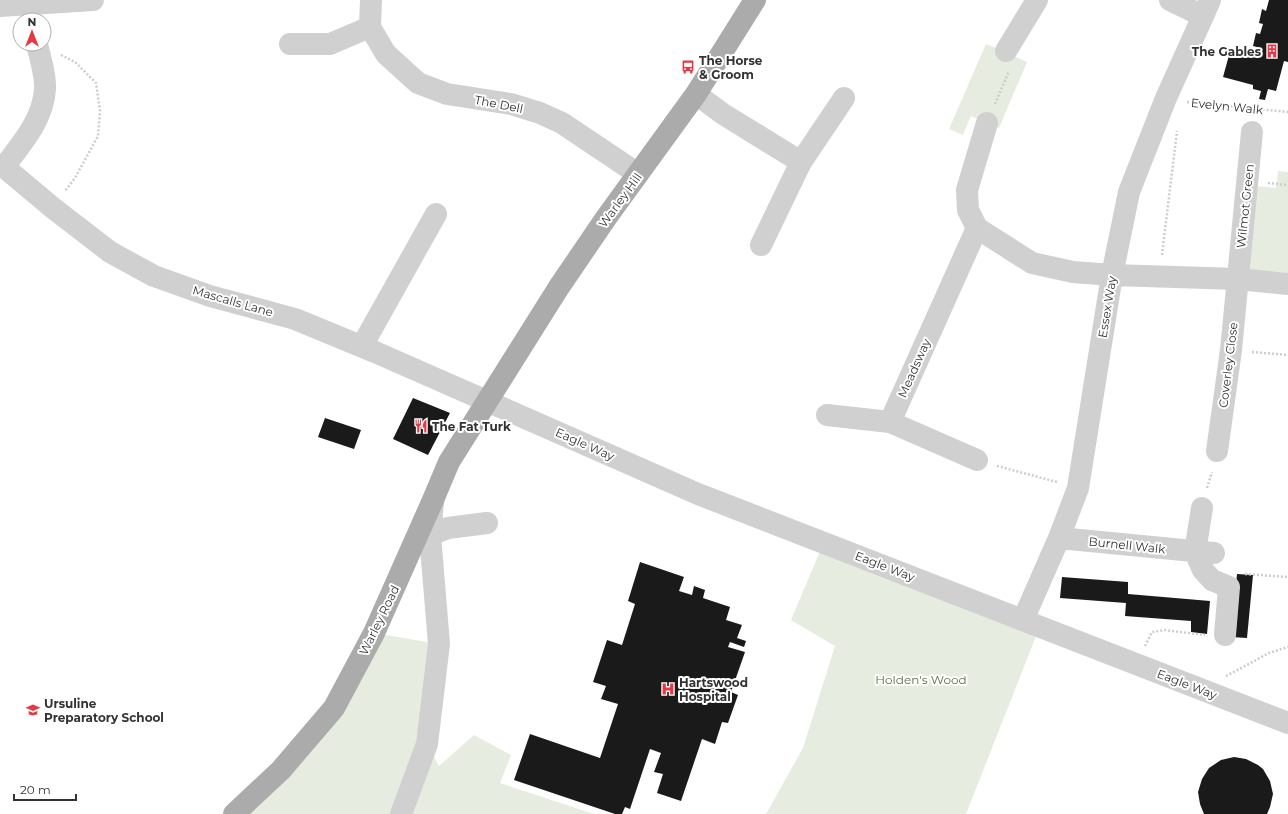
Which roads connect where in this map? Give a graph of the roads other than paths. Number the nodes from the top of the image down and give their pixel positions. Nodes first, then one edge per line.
1 (92, 0) edge
2 (371, 0) edge
3 (755, 0) edge
4 (1037, 0) edge
5 (1170, 0) edge
6 (0, 6) edge
7 (32, 8) edge
8 (1206, 8) edge
9 (370, 27) junction
10 (290, 44) dead end
11 (1006, 51) road end
12 (39, 52) edge
13 (696, 94) junction
14 (844, 98) dead end
15 (987, 122) road end
16 (1252, 132) dead end
17 (801, 162) junction
18 (2, 166) edge
19 (638, 174) junction
20 (436, 214) dead end
21 (977, 228) junction
22 (761, 245) dead end
23 (1112, 275) junction
24 (1238, 279) junction
25 (1288, 284) edge
26 (362, 346) junction
27 (486, 401) junction
28 (828, 415) dead end
29 (890, 422) junction
30 (1217, 451) road end
31 (977, 460) road end
32 (433, 500) junction
33 (1202, 508) road end
34 (487, 523) dead end
35 (430, 535) junction
36 (1059, 538) junction
37 (1204, 553) junction
38 (1023, 620) junction
39 (1225, 635) road end
40 (1288, 723) edge
41 (234, 814) edge
42 (401, 814) edge

1 - 7 street
2 - 9 street
3 - 13 main road, Warley Hill
4 - 11 street
5 - 8 street
6 - 7 street
8 - 23 street, Essex Way
9 - 10 street
9 - 19 street, The Dell
12 - 18 street
13 - 17 street
13 - 19 main road, Warley Hill
14 - 17 street
15 - 21 street
16 - 24 street, Wilmot Green
17 - 22 street
18 - 26 street, Mascalls Lane
19 - 27 main road, Warley Hill
20 - 26 street
21 - 23 street
21 - 29 street, Meadsway
23 - 24 street
23 - 36 street, Essex Way
24 - 25 street
24 - 30 street, Coverley Close
26 - 27 street, Mascalls Lane
27 - 32 main road, Warley Road
27 - 38 street, Eagle Way
28 - 29 street
29 - 31 street
32 - 35 street
32 - 41 main road, Warley Road
33 - 37 street
34 - 35 street
35 - 42 street
36 - 37 street, Burnell Walk
36 - 38 street, Essex Way
37 - 39 street
38 - 40 street, Eagle Way

